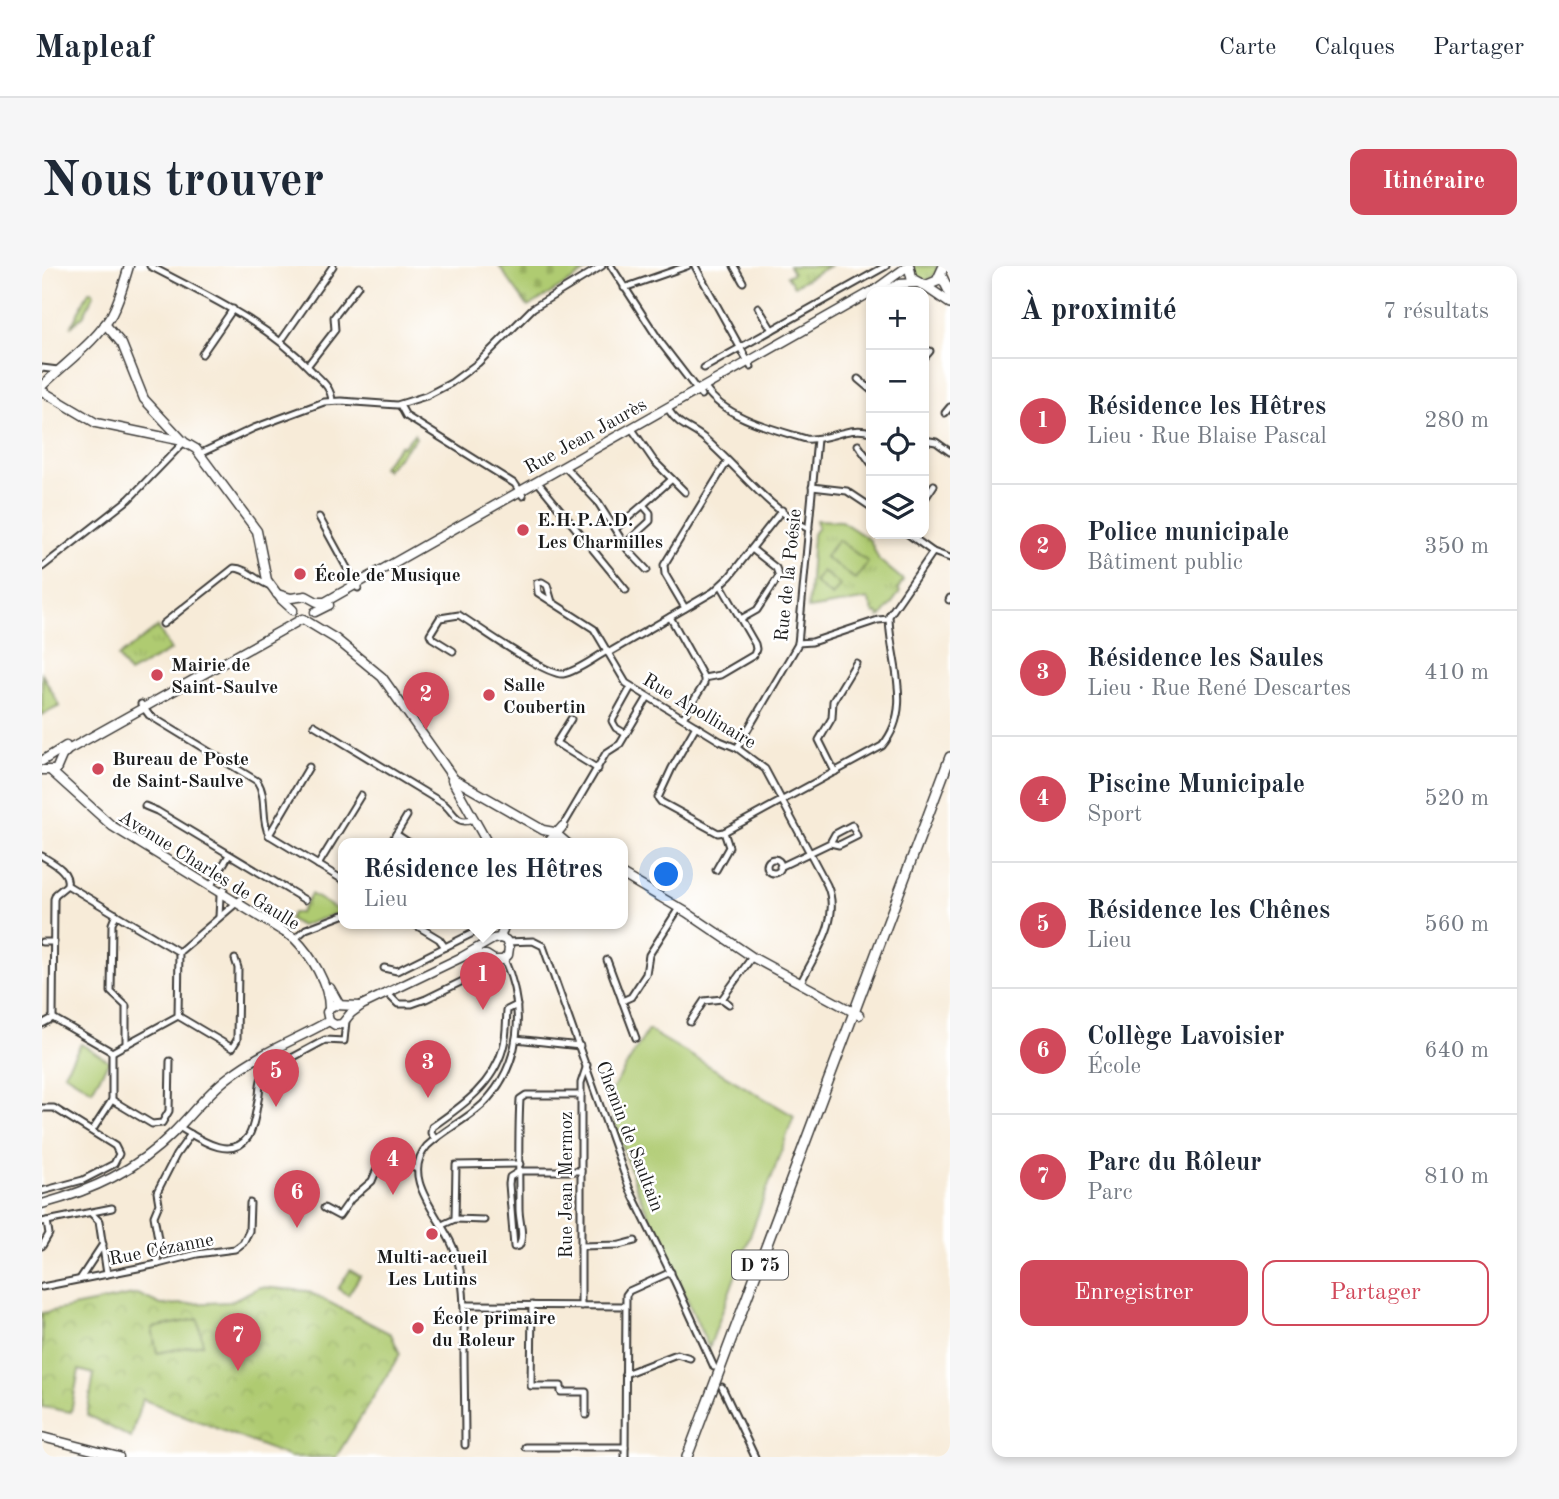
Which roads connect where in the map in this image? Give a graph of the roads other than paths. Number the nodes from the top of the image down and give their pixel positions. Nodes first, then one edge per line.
1 (129, 266) edge
2 (150, 266) edge
3 (333, 266) edge
4 (602, 266) edge
5 (611, 266) edge
6 (687, 266) edge
7 (695, 266) edge
8 (734, 266) edge
9 (886, 266) edge
10 (909, 266) edge
11 (942, 269) edge
12 (743, 282) dead end
13 (921, 284) junction
14 (358, 286) dead end
15 (878, 287) edge
16 (893, 287) edge
17 (624, 288) junction
18 (950, 293) edge
19 (866, 295) edge
20 (866, 302) edge
21 (950, 303) edge
22 (758, 307) dead end
23 (233, 309) junction
24 (105, 324) junction
25 (772, 330) junction
26 (281, 341) junction
27 (740, 348) junction
28 (202, 354) dead end
29 (307, 365) junction
30 (750, 365) junction
31 (704, 368) dead end
32 (42, 370) edge
33 (58, 370) junction
34 (858, 379) dead end
35 (43, 386) edge
36 (866, 386) edge
37 (703, 391) junction
38 (332, 401) junction
39 (400, 405) junction
40 (950, 407) edge
41 (669, 411) junction
42 (944, 413) dead end
43 (633, 431) junction
44 (866, 431) edge
45 (817, 439) junction
46 (929, 441) edge
47 (184, 442) junction
48 (858, 445) dead end
49 (950, 452) edge
50 (199, 454) junction
51 (866, 459) edge
52 (727, 462) junction
53 (566, 469) junction
54 (673, 479) junction
55 (934, 485) dead end
56 (541, 486) junction
57 (812, 487) junction
58 (685, 492) dead end
59 (929, 492) edge
60 (522, 494) junction
61 (866, 502) edge
62 (643, 505) junction
63 (782, 510) junction
64 (319, 517) dead end
65 (615, 529) junction
66 (809, 529) junction
67 (915, 539) edge
68 (625, 544) junction
69 (752, 549) junction
70 (933, 551) junction
71 (949, 556) edge
72 (42, 567) edge
73 (647, 570) dead end
74 (721, 585) junction
75 (271, 586) junction
76 (357, 586) junction
77 (626, 590) dead end
78 (277, 594) junction
79 (297, 598) junction
80 (314, 601) junction
81 (552, 602) dead end
82 (685, 608) junction
83 (293, 611) junction
84 (314, 613) junction
85 (670, 617) junction
86 (303, 619) junction
87 (741, 619) junction
88 (889, 619) junction
89 (163, 624) dead end
90 (318, 627) junction
91 (798, 643) junction
92 (453, 651) dead end
93 (608, 652) junction
94 (856, 663) dead end
95 (704, 678) junction
96 (631, 687) junction
97 (648, 697) junction
98 (142, 706) junction
99 (683, 718) junction
100 (571, 719) dead end
101 (314, 726) dead end
102 (696, 726) junction
103 (626, 734) junction
104 (737, 748) junction
105 (950, 757) edge
106 (46, 759) edge
107 (309, 767) dead end
108 (52, 768) edge
109 (597, 769) junction
110 (835, 772) junction
111 (465, 791) junction
112 (361, 795) dead end
113 (782, 801) junction
114 (145, 806) dead end
115 (407, 816) dead end
116 (474, 818) junction
117 (563, 826) joint
118 (550, 832) junction
119 (724, 832) junction
120 (396, 834) junction
121 (269, 835) junction
122 (394, 838) edge
123 (402, 838) edge
124 (485, 838) edge
125 (545, 838) edge
126 (548, 838) edge
127 (559, 838) edge
128 (830, 843) junction
129 (809, 853) junction
130 (229, 855) junction
131 (42, 856) edge
132 (318, 865) junction
133 (780, 867) dead end
134 (716, 870) dead end
135 (338, 877) edge
136 (628, 878) edge
137 (67, 885) junction
138 (212, 885) junction
139 (223, 891) junction
140 (305, 900) dead end
141 (239, 901) junction
142 (678, 908) junction
143 (116, 914) junction
144 (219, 917) junction
145 (338, 917) edge
146 (422, 929) edge
147 (475, 929) edge
148 (505, 929) edge
149 (297, 937) junction
150 (504, 940) junction
151 (489, 941) junction
152 (42, 942) edge
153 (54, 942) junction
154 (444, 947) junction
155 (179, 952) junction
156 (462, 957) junction
157 (489, 957) junction
158 (752, 957) junction
159 (504, 959) junction
160 (235, 960) dead end
161 (607, 960) dead end
162 (384, 968) dead end
163 (800, 984) junction
164 (387, 993) junction
165 (722, 999) junction
166 (622, 1001) junction
167 (729, 1004) dead end
168 (341, 1005) junction
169 (362, 1005) junction
170 (517, 1005) junction
171 (329, 1008) junction
172 (856, 1013) junction
173 (178, 1016) junction
174 (53, 1018) junction
175 (346, 1019) junction
176 (329, 1021) junction
177 (690, 1021) dead end
178 (42, 1024) edge
179 (309, 1031) junction
180 (636, 1038) dead end
181 (516, 1039) junction
182 (316, 1044) junction
183 (126, 1045) junction
184 (580, 1046) junction
185 (112, 1052) junction
186 (170, 1061) dead end
187 (587, 1065) junction
188 (487, 1080) junction
189 (497, 1087) junction
190 (581, 1095) junction
191 (112, 1100) junction
192 (42, 1108) edge
193 (179, 1127) junction
194 (92, 1131) junction
195 (191, 1133) junction
196 (435, 1139) junction
197 (520, 1168) junction
198 (416, 1169) junction
199 (581, 1171) junction
200 (42, 1191) edge
201 (250, 1203) dead end
202 (42, 1204) edge
203 (112, 1208) dead end
204 (324, 1208) dead end
205 (91, 1213) junction
206 (455, 1219) junction
207 (484, 1220) dead end
208 (44, 1222) edge
209 (442, 1225) junction
210 (635, 1241) dead end
211 (103, 1244) junction
212 (42, 1246) edge
213 (581, 1246) junction
214 (158, 1264) junction
215 (671, 1272) junction
216 (107, 1274) junction
217 (79, 1280) junction
218 (42, 1287) edge
219 (464, 1305) junction
220 (531, 1305) junction
221 (581, 1306) junction
222 (625, 1306) junction
223 (690, 1358) dead end
224 (714, 1367) dead end
225 (625, 1374) junction
226 (722, 1387) dead end
227 (586, 1415) dead end
228 (42, 1437) edge
229 (465, 1444) dead end
230 (525, 1447) dead end
231 (625, 1447) junction
232 (119, 1457) edge
233 (625, 1457) edge
234 (689, 1457) edge
235 (755, 1457) edge

1 - 24 street
2 - 23 street
3 - 26 street
4 - 39 street
5 - 17 street
6 - 17 street
7 - 27 street
8 - 12 street
9 - 25 street
10 - 13 main road
10 - 15 street, Rue Jean Jaurès
11 - 13 main road
11 - 18 main road
13 - 16 street
13 - 21 main road
14 - 29 street
17 - 37 street
19 - 30 street, Rue Jean Jaurès
20 - 30 street, Rue Jean Jaurès
22 - 25 street
23 - 26 street
23 - 28 street
24 - 33 street
24 - 47 street
25 - 27 street
26 - 29 street
27 - 30 street
27 - 31 street
29 - 38 street
30 - 37 street, Rue Jean Jaurès
32 - 33 street
32 - 35 street
33 - 35 street
34 - 36 street
35 - 47 street
37 - 41 street, Rue Jean Jaurès
37 - 45 street
38 - 39 street
38 - 50 street
39 - 60 street
40 - 42 street
41 - 43 street, Rue Jean Jaurès
41 - 52 street
43 - 53 street, Rue Jean Jaurès
43 - 54 street
44 - 45 street
45 - 57 street, Rue de la Poésie
46 - 49 street
47 - 50 street
47 - 72 street
48 - 51 street
50 - 75 street
52 - 63 street
52 - 82 street
53 - 56 street, Rue Jean Jaurès
53 - 60 street, Rue Jean Jaurès
53 - 65 street
54 - 58 street
54 - 62 street
55 - 59 street
56 - 60 street, Rue Jean Jaurès
56 - 77 street
57 - 61 street
57 - 66 street, Rue de la Poésie
60 - 76 street, Rue Jean Jaurès
62 - 65 street
62 - 68 street
63 - 66 street
63 - 69 street
64 - 76 street
65 - 68 street
66 - 91 street, Rue de la Poésie
67 - 70 street
68 - 73 street
69 - 74 street
69 - 87 street
70 - 71 street
70 - 88 street
74 - 82 street
74 - 87 street
75 - 78 street
75 - 89 street
76 - 80 street, Rue Jean Jaurès
76 - 84 street, Rue Jean Jaurès
78 - 79 street
78 - 83 street
79 - 80 street
79 - 83 street
80 - 84 street
81 - 93 street, Rue Apollinaire
82 - 85 street
83 - 86 street
83 - 98 street
84 - 86 street
84 - 90 street
85 - 93 street
85 - 95 street
86 - 90 street
86 - 98 street
87 - 95 street
88 - 91 street
88 - 110 street
90 - 111 street
91 - 104 street, Rue de la Poésie
92 - 93 street
93 - 96 street, Rue Apollinaire
94 - 110 street
95 - 99 street
96 - 97 street, Rue Apollinaire
96 - 103 street
97 - 99 street, Rue Apollinaire
97 - 103 street
98 - 106 street
98 - 108 street
98 - 121 street
99 - 102 street, Rue Apollinaire
100 - 109 street
101 - 116 street
102 - 104 street, Rue Apollinaire
102 - 119 street
103 - 109 street
104 - 113 street, Rue Apollinaire
105 - 172 main road, D 75
106 - 108 street
106 - 108 street, Avenue Charles de Gaulle
107 - 121 street
108 - 138 street, Avenue Charles de Gaulle
109 - 117 street
110 - 113 street
111 - 116 street
111 - 118 street
112 - 132 street
113 - 119 street
113 - 129 street, Rue Apollinaire
114 - 130 street
115 - 120 street
116 - 124 street
117 - 118 street
118 - 125 street
118 - 126 street
118 - 127 street
119 - 134 street
120 - 122 street
120 - 123 street
121 - 132 street
128 - 128 street
128 - 129 street
129 - 133 street
129 - 163 street, Rue Apollinaire
130 - 138 street
130 - 140 street
131 - 137 street
132 - 135 street
136 - 142 street
137 - 143 street
137 - 153 street
138 - 139 street, Avenue Charles de Gaulle
139 - 141 street, Avenue Charles de Gaulle
139 - 144 street
141 - 144 street
141 - 149 street, Avenue Charles de Gaulle
142 - 158 street
142 - 166 street
143 - 155 street
143 - 183 street
144 - 155 street
145 - 149 street
146 - 154 street
147 - 154 street
148 - 150 street
149 - 168 street, Avenue Charles de Gaulle
149 - 171 street, Avenue Charles de Gaulle
150 - 151 street
150 - 159 street
150 - 184 street, Chemin de Saultain
151 - 156 street
151 - 157 street
152 - 153 street
153 - 174 street
154 - 162 street
155 - 173 street
156 - 157 street
156 - 164 street
157 - 159 street
157 - 164 street
158 - 163 street
158 - 165 street
159 - 170 street
160 - 173 street
161 - 166 street
163 - 172 street
164 - 169 street
165 - 167 street
165 - 177 street
166 - 180 street
168 - 169 street
168 - 171 street
168 - 175 street
169 - 175 street
170 - 181 street
170 - 188 street
171 - 176 street
172 - 234 main road, D 75
173 - 183 street
174 - 178 street
174 - 185 street
175 - 176 street
175 - 182 street
176 - 179 street
179 - 182 street
179 - 193 street
181 - 184 street
181 - 189 street
182 - 195 street
183 - 185 street
184 - 187 street, Chemin de Saultain
185 - 191 street
186 - 191 street
187 - 190 street, Rue Jean Mermoz
187 - 215 street, Chemin de Saultain
188 - 189 street
188 - 196 street
189 - 196 street
190 - 197 street
190 - 199 street, Rue Jean Mermoz
191 - 194 street
192 - 194 street
193 - 195 street
193 - 202 street
194 - 200 street
195 - 214 street
196 - 198 street
197 - 197 street
197 - 199 street
197 - 206 street
198 - 204 street
198 - 209 street
199 - 213 street, Rue Jean Mermoz
201 - 214 street, Rue Cézanne
203 - 205 street
205 - 208 street
205 - 211 street
206 - 207 street
206 - 209 street
208 - 212 street
209 - 219 street
210 - 213 street
211 - 216 street
211 - 217 street
213 - 221 street, Rue Jean Mermoz
214 - 216 street, Rue Cézanne
215 - 222 street
215 - 224 street, Chemin de Saultain
216 - 217 street, Rue Cézanne
217 - 218 street, Rue Cézanne
219 - 220 street
219 - 229 street
220 - 221 street
220 - 227 street
221 - 222 street
222 - 225 street
223 - 225 street
225 - 231 street
226 - 235 street
228 - 232 street
230 - 231 street
231 - 233 street

